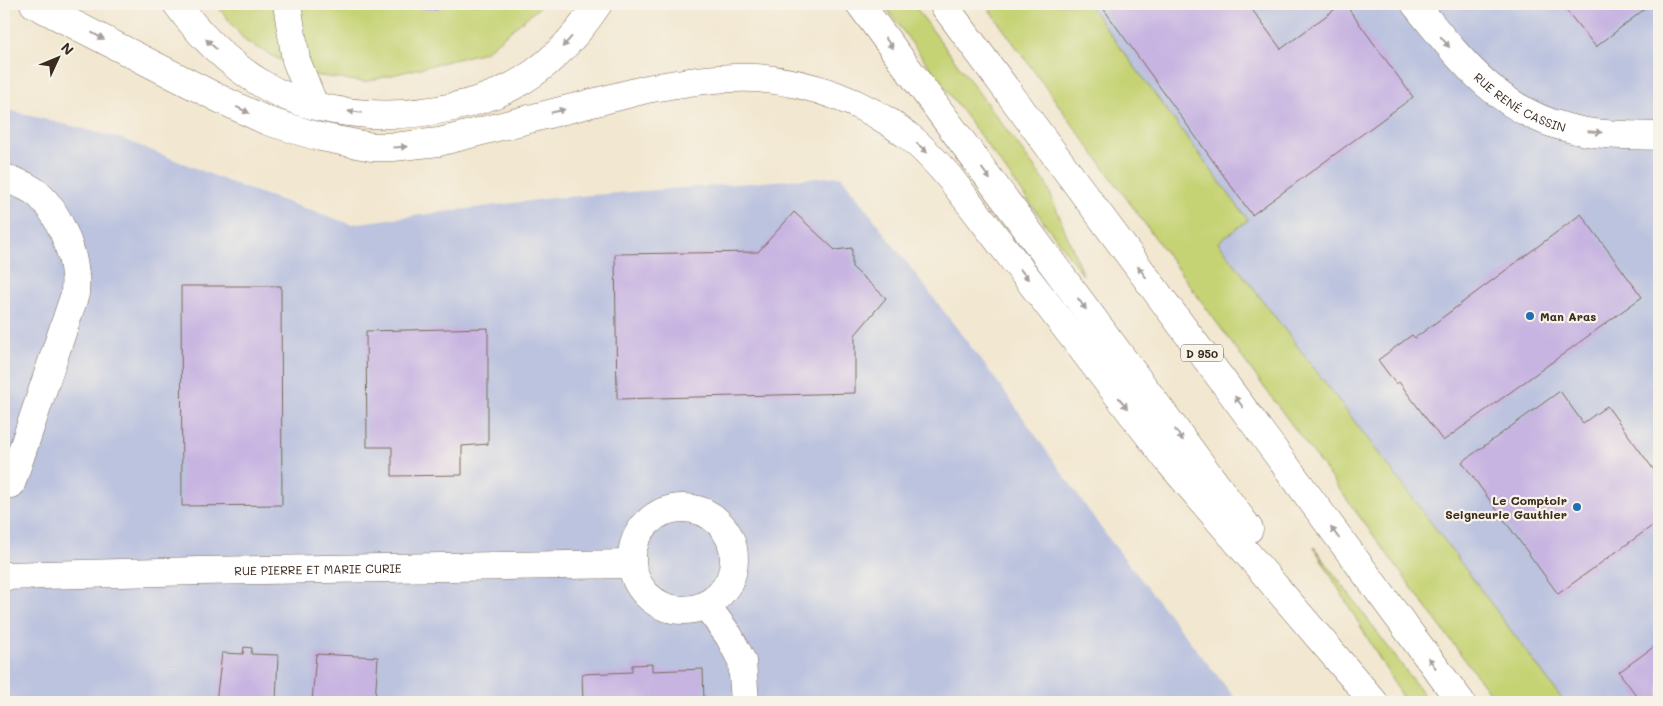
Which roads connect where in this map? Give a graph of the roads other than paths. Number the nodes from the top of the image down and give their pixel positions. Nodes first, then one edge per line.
1 (177, 4) edge
2 (287, 4) edge
3 (598, 4) edge
4 (860, 4) edge
5 (943, 4) edge
6 (1415, 4) edge
7 (44, 7) edge
8 (314, 105) junction
9 (1659, 136) edge
10 (4, 178) edge
11 (4, 485) edge
12 (632, 564) junction
13 (4, 576) edge
14 (706, 605) junction
15 (745, 702) edge
16 (1375, 702) edge
17 (1461, 702) edge

8 -> 1 main road
2 - 8 main road
3 -> 8 main road
4 -> 16 main road
17 -> 5 main road, D 950
6 -> 9 main road, RUE RENÉ CASSIN
7 -> 16 main road
10 - 11 main road
12 - 13 main road, RUE PIERRE ET MARIE CURIE
12 - 14 main road
12 - 14 main road
14 - 15 main road

